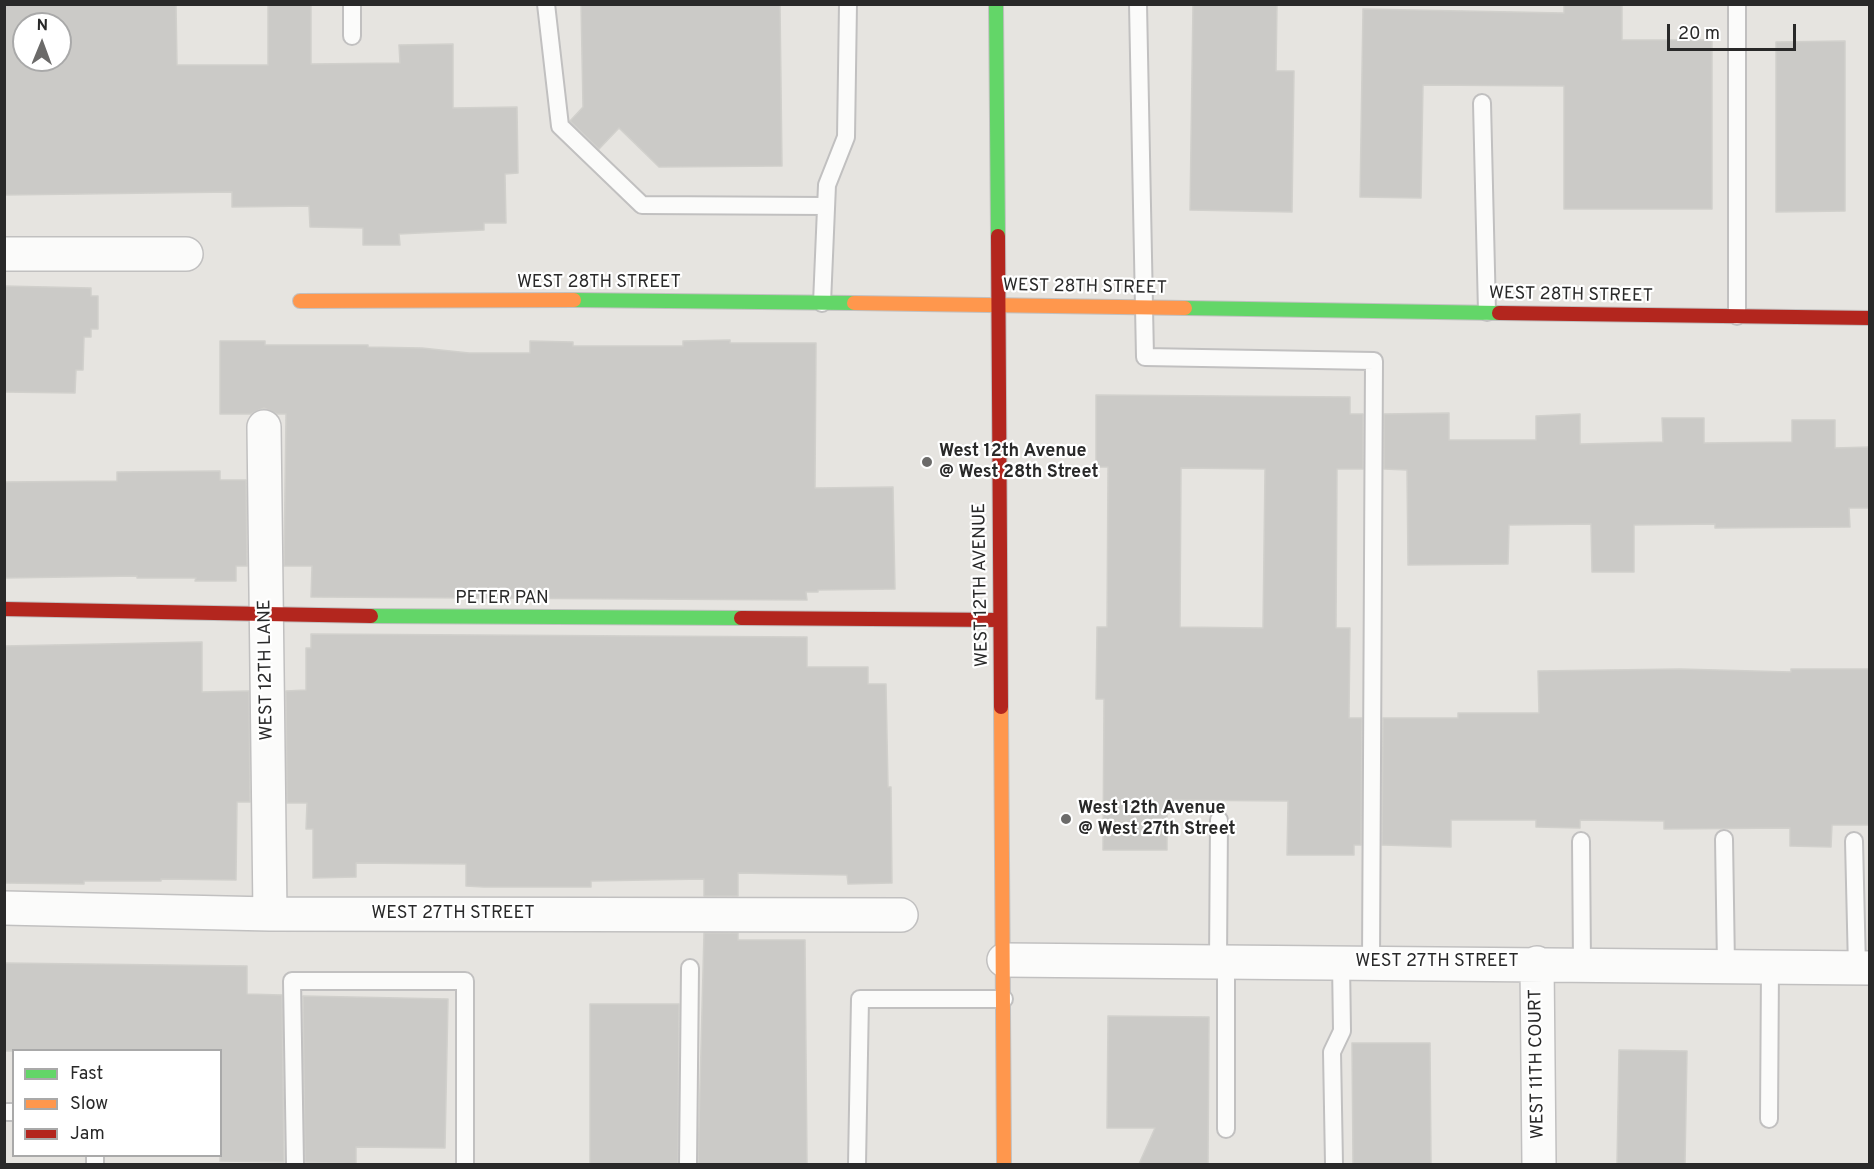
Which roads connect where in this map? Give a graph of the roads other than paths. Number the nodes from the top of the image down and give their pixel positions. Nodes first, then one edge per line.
1 (352, 4) edge
2 (546, 4) edge
3 (848, 4) edge
4 (996, 4) edge
5 (1138, 4) edge
6 (1737, 4) edge
7 (352, 36) dead end
8 (1482, 103) dead end
9 (826, 206) junction
10 (4, 254) edge
11 (186, 254) dead end
12 (300, 301) dead end
13 (822, 303) junction
14 (998, 305) junction
15 (1143, 307) junction
16 (1486, 312) junction
17 (1737, 316) junction
18 (1869, 318) edge
19 (264, 427) dead end
20 (4, 609) edge
21 (266, 615) junction
22 (1000, 620) junction
23 (1219, 820) dead end
24 (1724, 839) dead end
25 (1581, 841) dead end
26 (1854, 841) dead end
27 (4, 908) edge
28 (270, 914) junction
29 (901, 915) dead end
30 (1004, 960) junction
31 (1222, 962) junction
32 (1356, 962) junction
33 (1537, 963) junction
34 (1582, 964) junction
35 (1726, 966) junction
36 (1770, 966) junction
37 (690, 968) dead end
38 (1863, 968) edge
39 (1004, 999) junction
40 (1769, 1119) dead end
41 (1226, 1129) dead end
42 (295, 1164) edge
43 (465, 1164) edge
44 (688, 1164) edge
45 (857, 1164) edge
46 (1004, 1164) edge
47 (1334, 1164) edge
48 (1539, 1164) edge

1 - 7 lane
2 - 9 lane
3 - 9 lane
4 - 14 street, WEST 12TH AVENUE
5 - 15 lane
6 - 17 lane
8 - 16 lane
9 - 13 lane
10 - 11 street
12 - 13 street, WEST 28TH STREET
13 - 14 street, WEST 28TH STREET
14 - 15 street, WEST 28TH STREET
14 - 22 street, WEST 12TH AVENUE
15 - 16 street, WEST 28TH STREET
15 - 32 lane
16 - 17 street, WEST 28TH STREET
17 - 18 street, WEST 28TH STREET
19 - 21 street, WEST 12TH LANE
20 - 21 street, PETER PAN
21 - 22 street, PETER PAN
21 - 28 street, WEST 12TH LANE
22 - 30 street, WEST 12TH AVENUE
23 - 31 lane
24 - 35 lane
25 - 34 lane
26 - 38 lane
27 - 28 street, WEST 27TH STREET
28 - 29 street, WEST 27TH STREET
30 - 31 street, WEST 27TH STREET
30 - 39 street, WEST 12TH AVENUE
31 - 32 street, WEST 27TH STREET
31 - 41 lane
32 - 33 street, WEST 27TH STREET
32 - 47 lane
33 - 34 street, WEST 27TH STREET
33 - 48 street, WEST 11TH COURT
34 - 35 street, WEST 27TH STREET
35 - 36 street, WEST 27TH STREET
36 - 38 street, WEST 27TH STREET
36 - 40 lane
37 - 44 lane
39 - 45 lane
39 - 46 street, WEST 12TH AVENUE
42 - 43 lane

